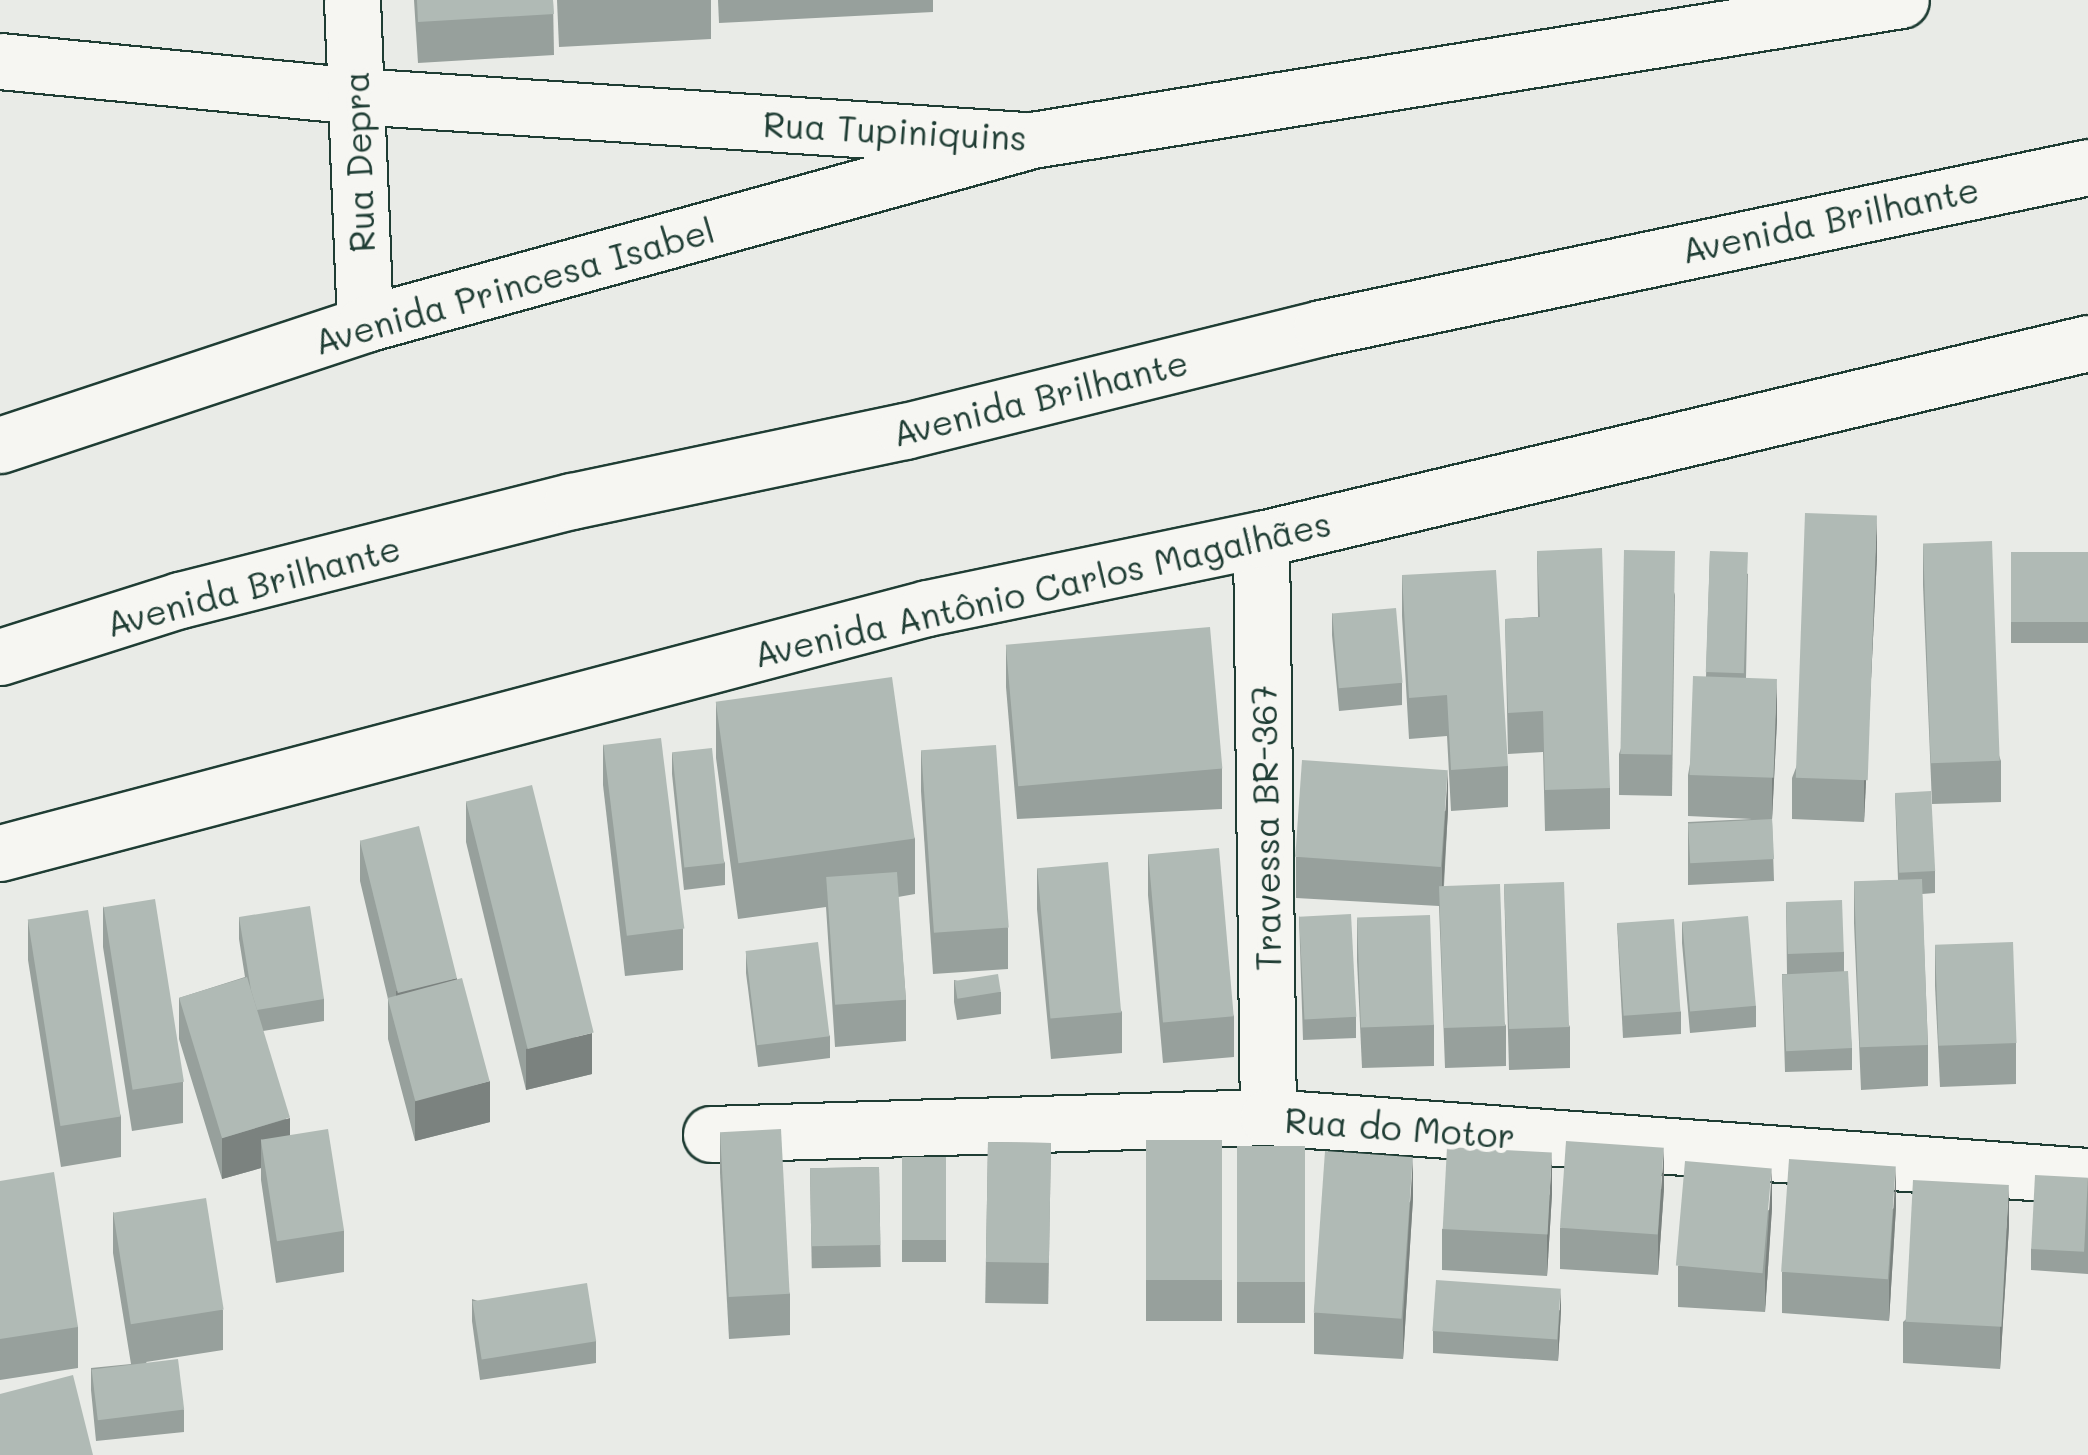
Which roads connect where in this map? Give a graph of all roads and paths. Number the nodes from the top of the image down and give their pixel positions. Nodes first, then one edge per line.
1 (352, 0) edge
2 (1901, 0) edge
3 (0, 62) edge
4 (354, 96) junction
5 (1032, 140) junction
6 (2088, 167) edge
7 (365, 324) junction
8 (2088, 343) edge
9 (0, 445) edge
10 (1261, 539) junction
11 (0, 658) edge
12 (0, 853) edge
13 (1268, 1117) junction
14 (711, 1134) dead end
15 (2088, 1176) edge

1 - 4 street, Rua Depra
2 - 5 street, Rua Tupiniquins
3 - 4 street, Rua Tupiniquins
4 - 5 street, Rua Tupiniquins
4 - 7 street, Rua Depra
5 - 7 street, Avenida Princesa Isabel
6 - 11 street, Avenida Brilhante
7 - 9 street, Avenida Princesa Isabel
8 - 10 street, Avenida Antônio Carlos Magalhães
10 - 12 street, Avenida Antônio Carlos Magalhães
10 - 13 street, Travessa BR-367
13 - 14 street, Rua do Motor
13 - 15 street, Rua do Motor

